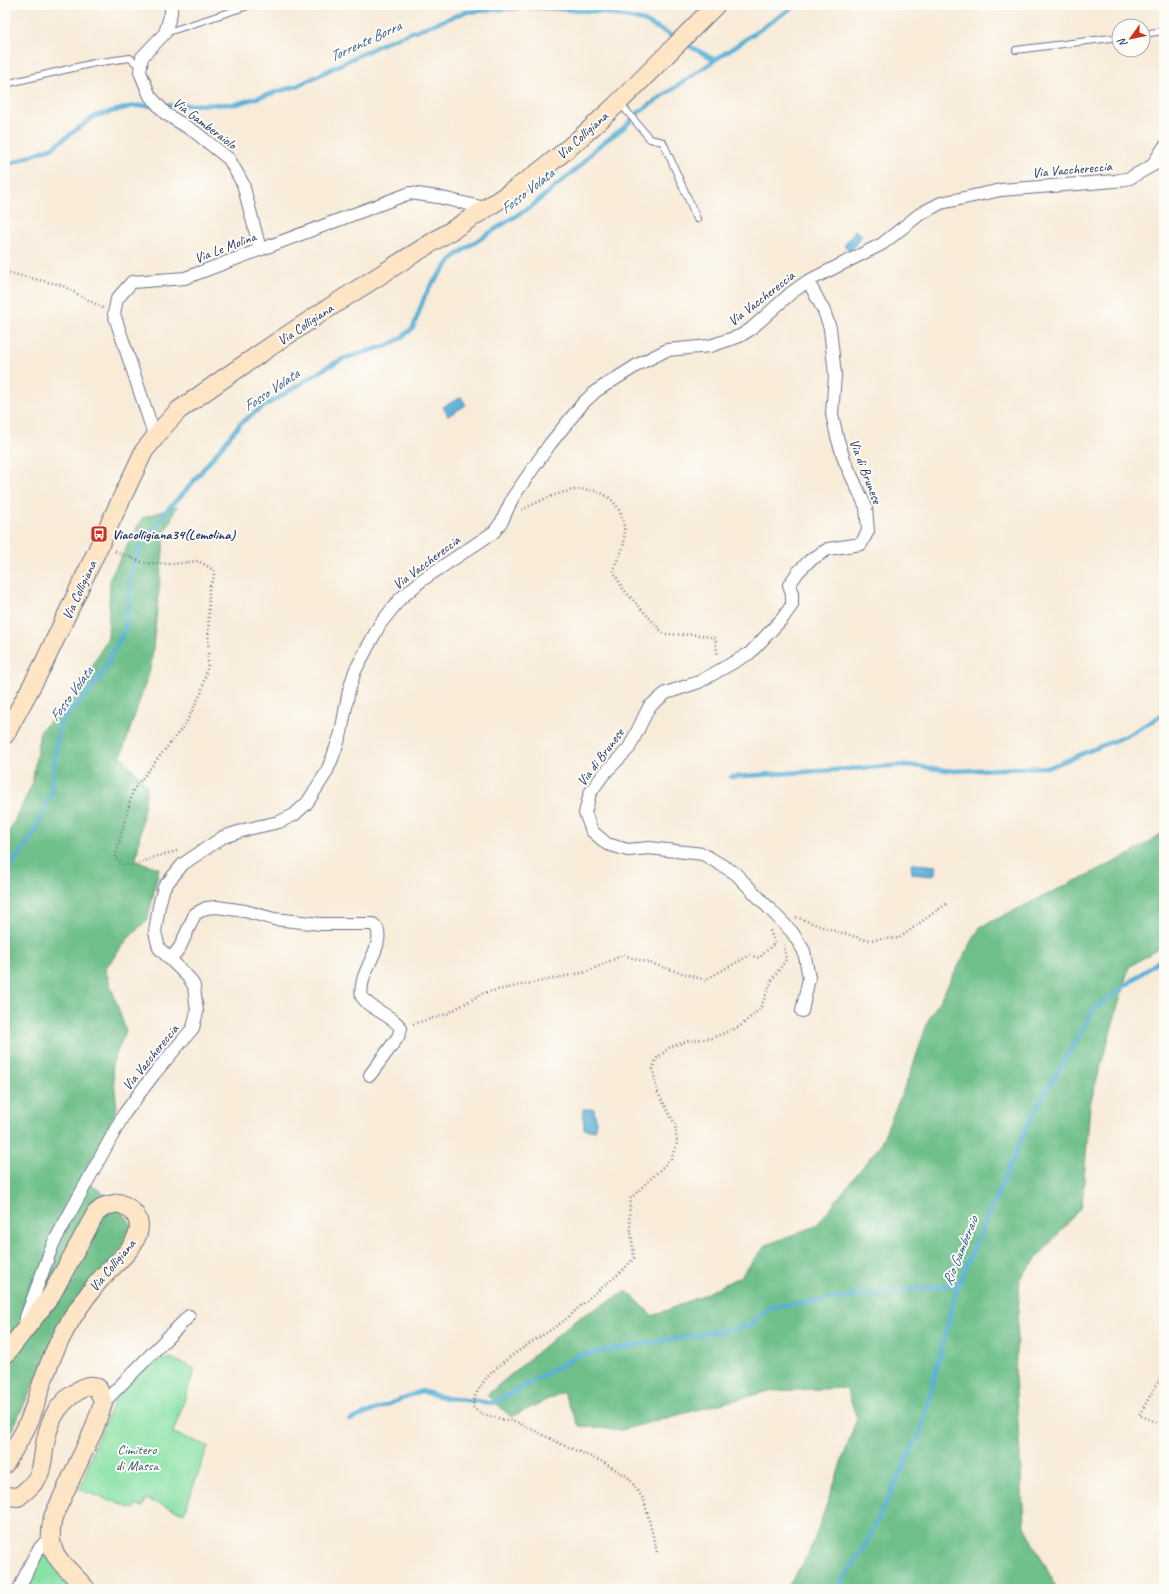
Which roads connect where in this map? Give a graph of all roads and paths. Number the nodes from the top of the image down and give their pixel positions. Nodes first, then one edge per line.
1 (171, 5) edge
2 (251, 5) edge
3 (716, 5) edge
4 (1164, 31) edge
5 (165, 33) junction
6 (1151, 33) edge
7 (1111, 38) edge
8 (1016, 50) dead end
9 (141, 68) junction
10 (5, 84) edge
11 (619, 101) junction
12 (1164, 147) edge
13 (1164, 159) edge
14 (1152, 164) junction
15 (485, 208) junction
16 (697, 219) dead end
17 (260, 249) junction
18 (5, 272) edge
19 (808, 281) junction
20 (114, 314) junction
21 (155, 437) junction
22 (502, 521) junction
23 (100, 545) junction
24 (712, 674) junction
25 (5, 735) edge
26 (201, 852) junction
27 (946, 904) dead end
28 (794, 916) dead end
29 (772, 919) junction
30 (171, 960) junction
31 (802, 1011) dead end
32 (400, 1028) junction
33 (370, 1075) dead end
34 (190, 1316) dead end
35 (25, 1331) junction
36 (5, 1355) edge
37 (1164, 1372) edge
38 (103, 1403) junction
39 (1164, 1425) edge
40 (5, 1464) edge
41 (5, 1496) edge
42 (50, 1539) junction
43 (657, 1552) dead end
44 (19, 1589) edge
45 (86, 1589) edge

1 - 5 street
2 - 5 lane
3 - 11 street, Via Colligiana
4 - 6 lane
5 - 9 street
7 - 8 lane
9 - 10 lane
9 - 17 street, Via Gamberaiolo
11 - 15 street, Via Colligiana
11 - 16 lane
12 - 14 street
13 - 14 street, Via Vacchereccia
14 - 19 street, Via Vacchereccia
15 - 17 street, Via Le Molina
15 - 21 street, Via Colligiana
17 - 20 street, Via Le Molina
18 - 20 path
19 - 22 street, Via Vacchereccia
19 - 24 street, Via di Brunese
20 - 21 street
21 - 23 street, Via Colligiana
22 - 24 path
22 - 26 street, Via Vacchereccia
23 - 25 street, Via Colligiana
23 - 26 path
24 - 29 street, Via di Brunese
26 - 30 street, Via Vacchereccia
27 - 28 path
29 - 31 street, Via di Brunese
29 - 32 path
29 - 43 path
30 - 32 street
30 - 35 street, Via Vacchereccia
32 - 33 street
34 - 38 street
35 - 36 street, Via Colligiana
35 - 40 street, Via Colligiana
37 - 39 path
38 - 41 street
38 - 42 street
42 - 44 street
42 - 45 street

